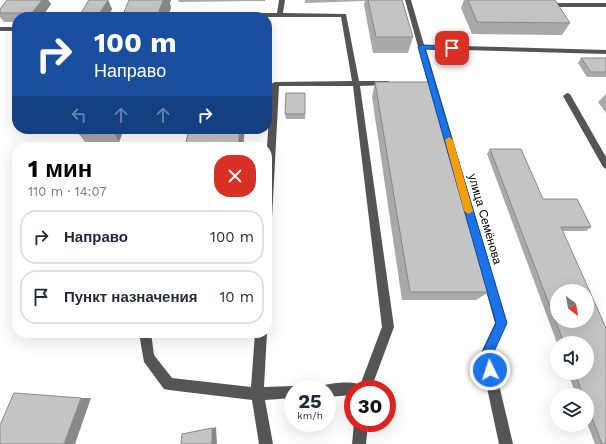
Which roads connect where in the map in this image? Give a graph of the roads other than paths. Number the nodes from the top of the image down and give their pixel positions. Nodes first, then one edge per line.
1 (282, 0) edge
2 (408, 0) edge
3 (537, 4) edge
4 (606, 5) edge
5 (272, 14) edge
6 (280, 14) junction
7 (0, 29) edge
8 (12, 29) edge
9 (422, 47) junction
10 (606, 52) edge
11 (356, 82) junction
12 (394, 83) edge
13 (567, 96) dead end
14 (272, 142) edge
15 (606, 165) edge
16 (146, 338) edge
17 (261, 338) edge
18 (368, 380) edge
19 (284, 392) edge
20 (257, 394) junction
21 (361, 432) edge
22 (266, 444) edge
23 (359, 444) edge
24 (506, 444) edge

1 - 6 street
2 - 9 street, улица Семёнова
3 - 4 street
5 - 6 street
6 - 11 street
7 - 8 street
9 - 10 street
9 - 24 street, улица Семёнова
11 - 12 street
11 - 14 street
11 - 18 street
13 - 15 street
16 - 20 street
17 - 20 street
19 - 20 street
20 - 22 street
21 - 23 street

